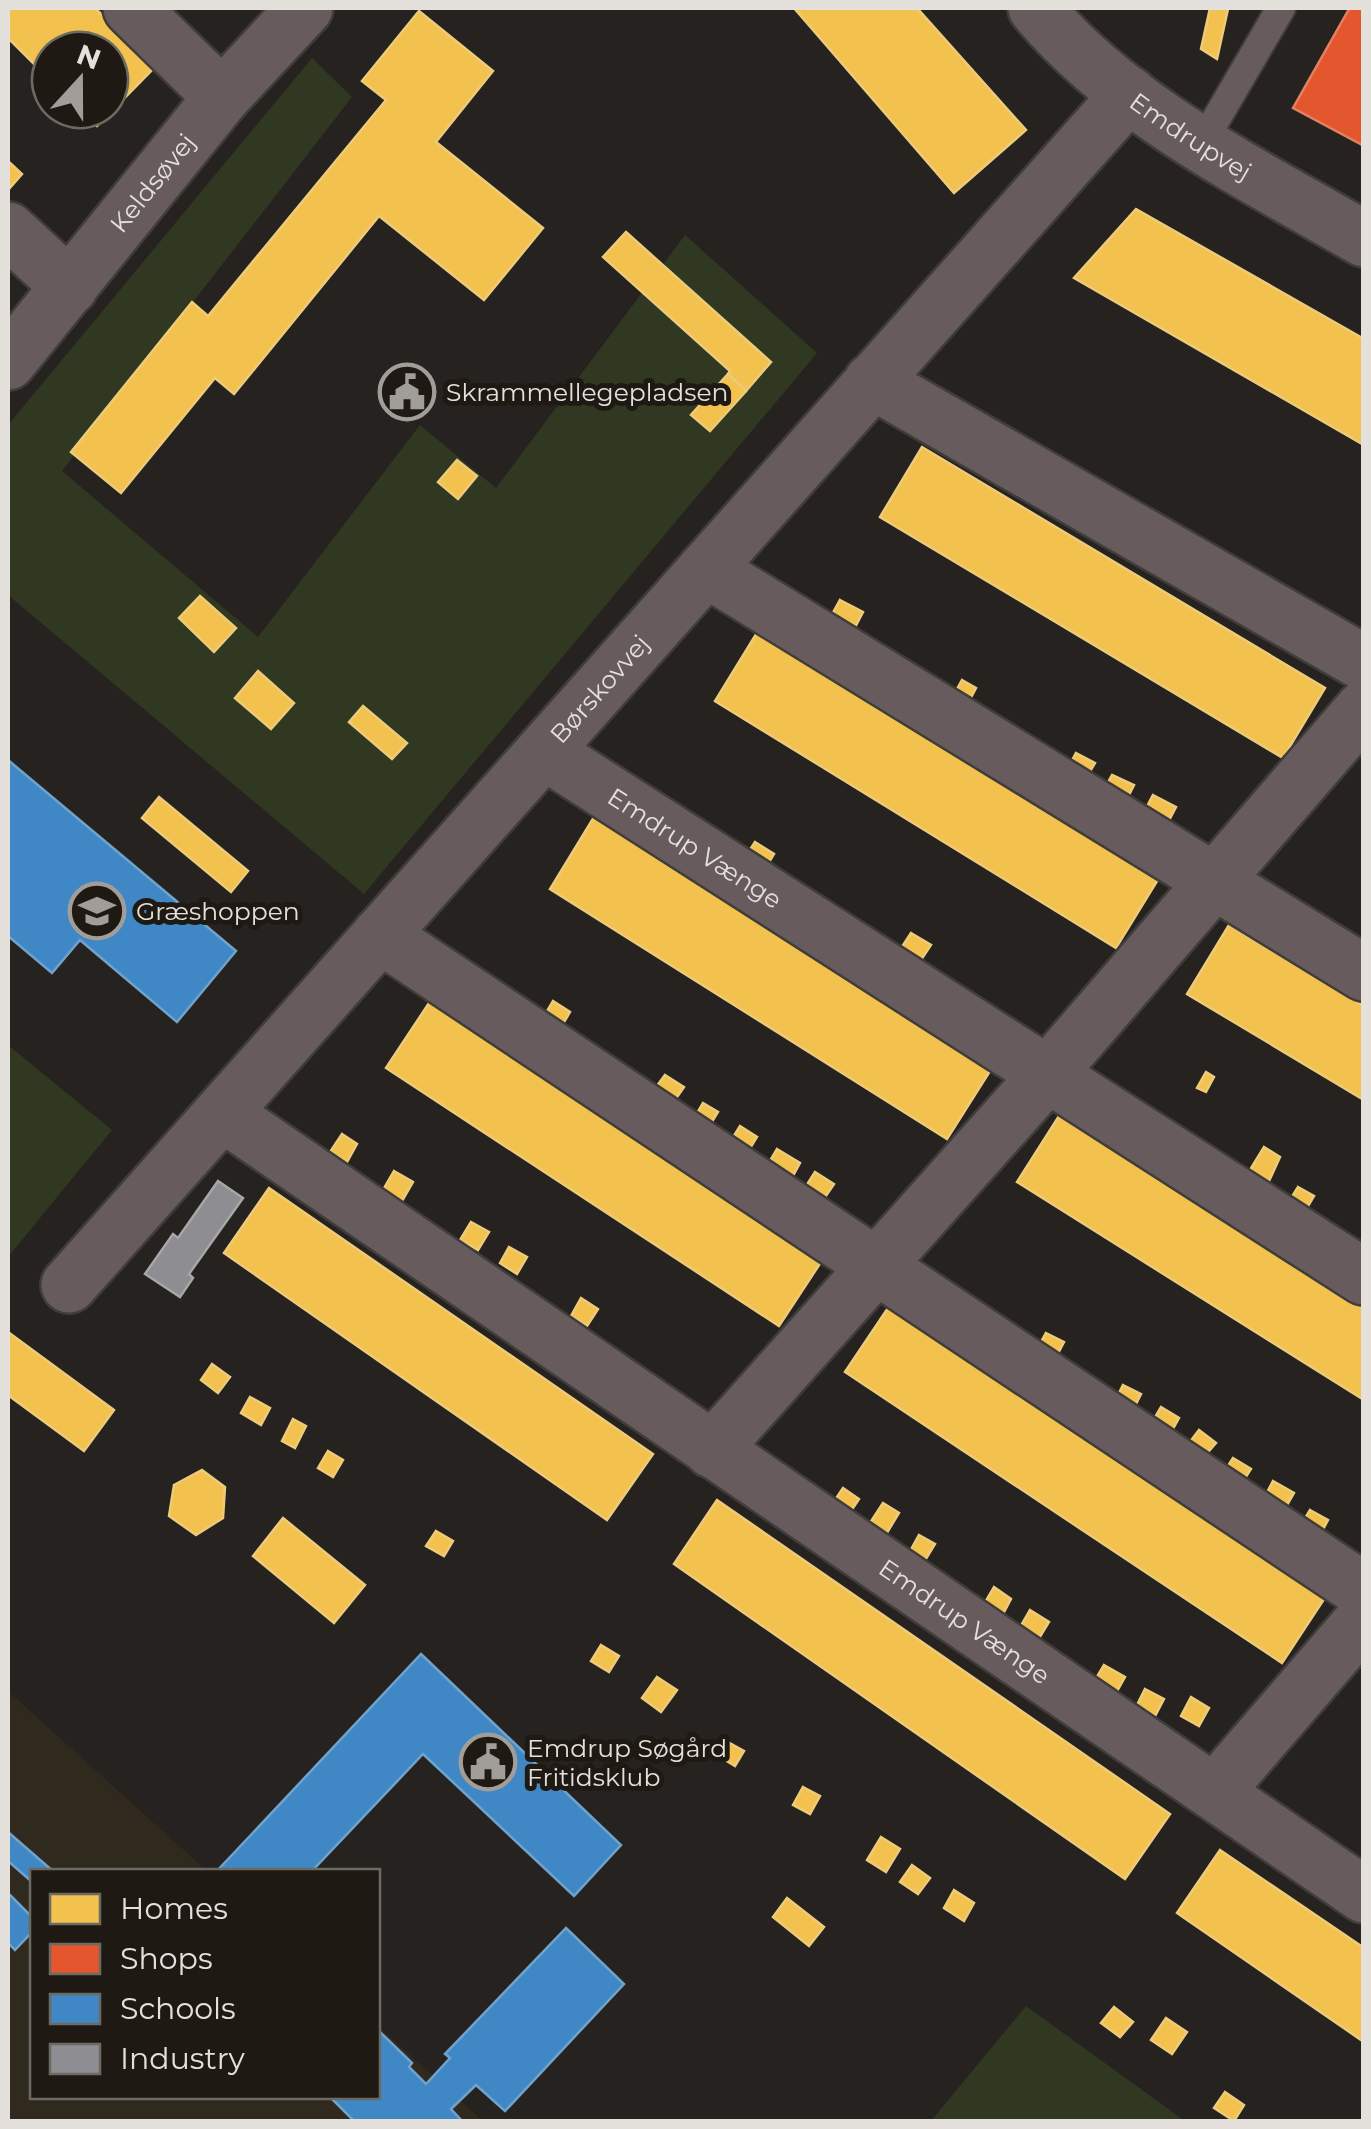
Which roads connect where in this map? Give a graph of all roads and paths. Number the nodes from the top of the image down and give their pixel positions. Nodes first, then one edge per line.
1 (131, 8) edge
2 (304, 8) edge
3 (1036, 8) edge
4 (1281, 8) edge
5 (1128, 94) junction
6 (222, 96) junction
7 (1201, 145) junction
8 (8, 230) edge
9 (1364, 240) edge
10 (70, 287) junction
11 (8, 362) edge
12 (872, 381) junction
13 (706, 569) junction
14 (1364, 662) edge
15 (1364, 708) edge
16 (545, 752) junction
17 (1212, 878) junction
18 (380, 935) junction
19 (1364, 973) edge
20 (1046, 1076) junction
21 (222, 1113) junction
22 (876, 1264) junction
23 (1364, 1277) edge
24 (69, 1285) dead end
25 (712, 1450) junction
26 (1364, 1591) edge
27 (1364, 1620) edge
28 (1215, 1792) junction
29 (1364, 1894) edge

1 - 6 street
2 - 6 street, Keldsøvej
3 - 5 street, Emdrupvej
4 - 7 lane
5 - 7 street, Emdrupvej
5 - 12 street, Børskovvej
6 - 10 street, Keldsøvej
7 - 9 street, Emdrupvej
8 - 10 street
10 - 11 street, Keldsøvej
12 - 13 street, Børskovvej
12 - 14 street
13 - 16 street, Børskovvej
13 - 17 street
15 - 17 street
16 - 18 street, Børskovvej
16 - 20 street, Emdrup Vænge
17 - 19 street
17 - 20 street
18 - 21 street, Børskovvej
18 - 22 street
20 - 22 street
20 - 23 street, Emdrup Vænge
21 - 24 street, Børskovvej
21 - 25 street, Emdrup Vænge
22 - 25 street
22 - 26 street
25 - 28 street, Emdrup Vænge
27 - 28 street
28 - 29 street, Emdrup Vænge

